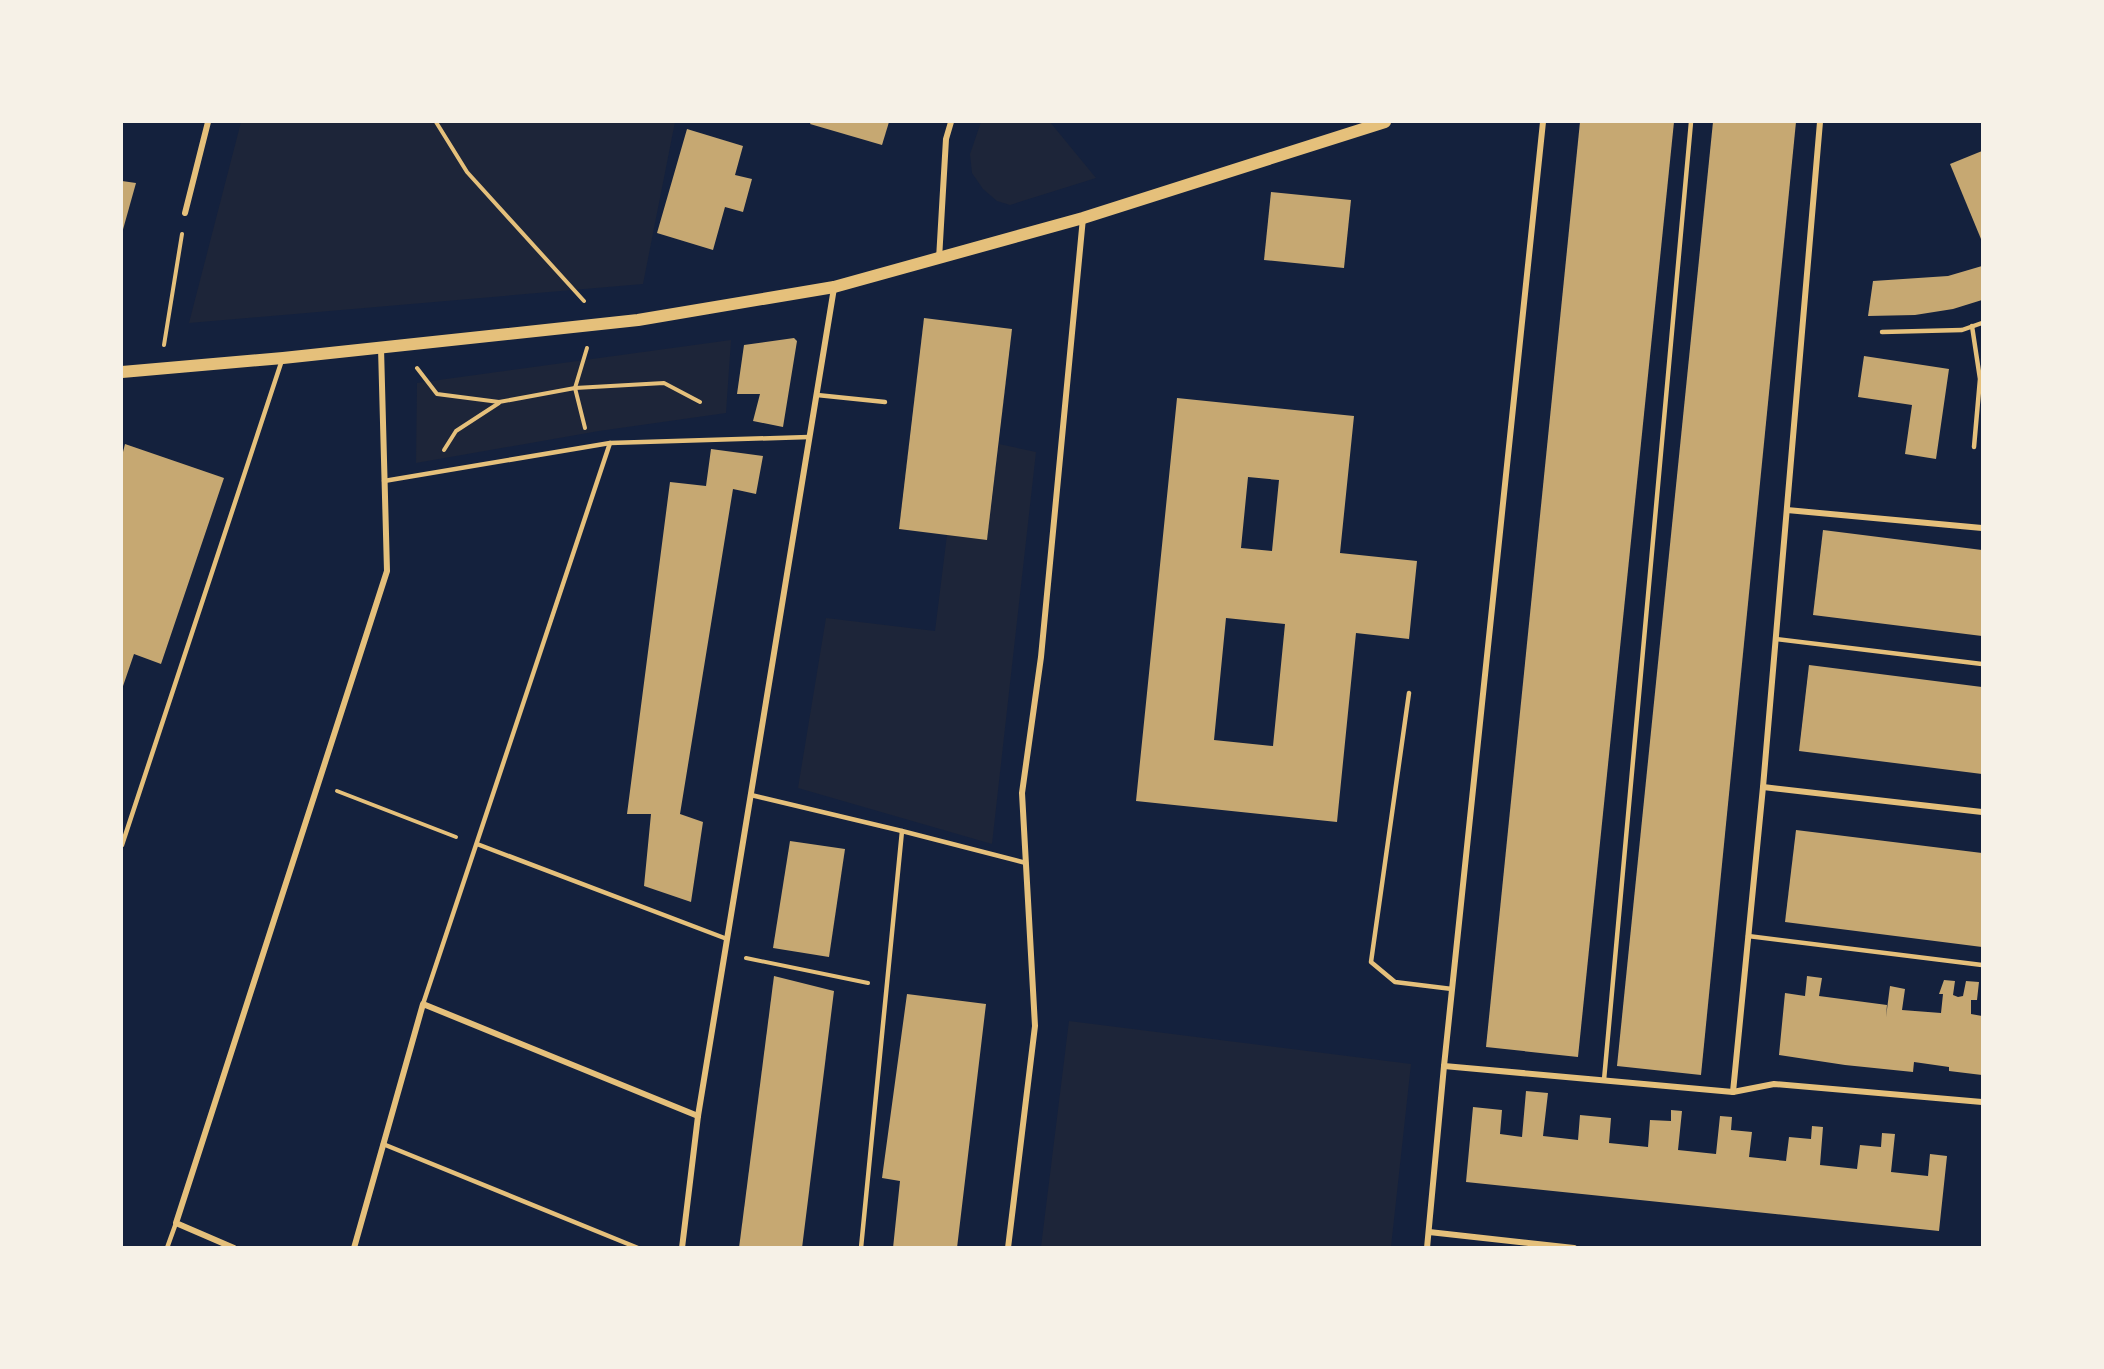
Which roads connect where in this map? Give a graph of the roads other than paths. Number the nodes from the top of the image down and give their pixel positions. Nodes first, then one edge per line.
1 (208, 122) edge
2 (951, 122) edge
3 (1385, 122) edge
4 (1543, 122) edge
5 (1691, 122) edge
6 (1820, 122) edge
7 (185, 213) road end
8 (1083, 218) junction
9 (939, 259) junction
10 (834, 287) junction
11 (1983, 323) edge
12 (1972, 326) junction
13 (1882, 332) dead end
14 (381, 347) junction
15 (283, 358) junction
16 (122, 372) edge
17 (817, 395) junction
18 (885, 402) dead end
19 (810, 437) junction
20 (610, 443) junction
21 (1974, 447) dead end
22 (384, 481) junction
23 (1787, 510) junction
24 (1983, 528) edge
25 (1776, 639) junction
26 (1983, 664) edge
27 (1409, 693) dead end
28 (1763, 787) junction
29 (751, 795) junction
30 (1983, 812) edge
31 (902, 831) junction
32 (477, 844) junction
33 (122, 845) edge
34 (1026, 863) junction
35 (1748, 936) junction
36 (727, 939) junction
37 (1983, 965) edge
38 (1452, 989) junction
39 (423, 1004) junction
40 (1444, 1066) junction
41 (1604, 1080) junction
42 (1733, 1092) junction
43 (1983, 1102) edge
44 (698, 1116) junction
45 (383, 1144) junction
46 (176, 1223) junction
47 (1429, 1232) junction
48 (167, 1248) edge
49 (234, 1248) edge
50 (354, 1248) edge
51 (638, 1248) edge
52 (682, 1248) edge
53 (861, 1248) edge
54 (1008, 1248) edge
55 (1427, 1248) edge
56 (1574, 1248) edge

1 - 7 street
2 - 9 street
3 - 8 main road
4 - 38 street
5 - 41 lane
6 - 23 street
8 - 9 main road
8 - 34 street
9 - 10 main road
10 - 14 main road
10 - 17 street
11 - 12 lane
12 - 13 lane
12 - 21 lane
14 - 15 main road
14 - 22 street
15 - 16 main road
15 - 33 lane
17 - 18 lane
17 - 19 street
19 - 20 lane
19 - 29 street
20 - 22 lane
20 - 32 lane
22 - 46 street
23 - 24 street
23 - 25 street
25 - 26 lane
25 - 28 street
27 - 38 lane
28 - 30 street
28 - 35 street
29 - 31 lane
29 - 36 street
31 - 34 lane
31 - 53 lane
32 - 36 lane
32 - 39 lane
34 - 54 street
35 - 37 lane
35 - 42 street
36 - 44 street
38 - 40 street
39 - 44 street
39 - 45 street
40 - 41 street
40 - 47 street
41 - 42 street
42 - 43 street
44 - 52 street
45 - 50 street
45 - 51 lane
46 - 48 lane
46 - 49 street
47 - 55 street
47 - 56 street

